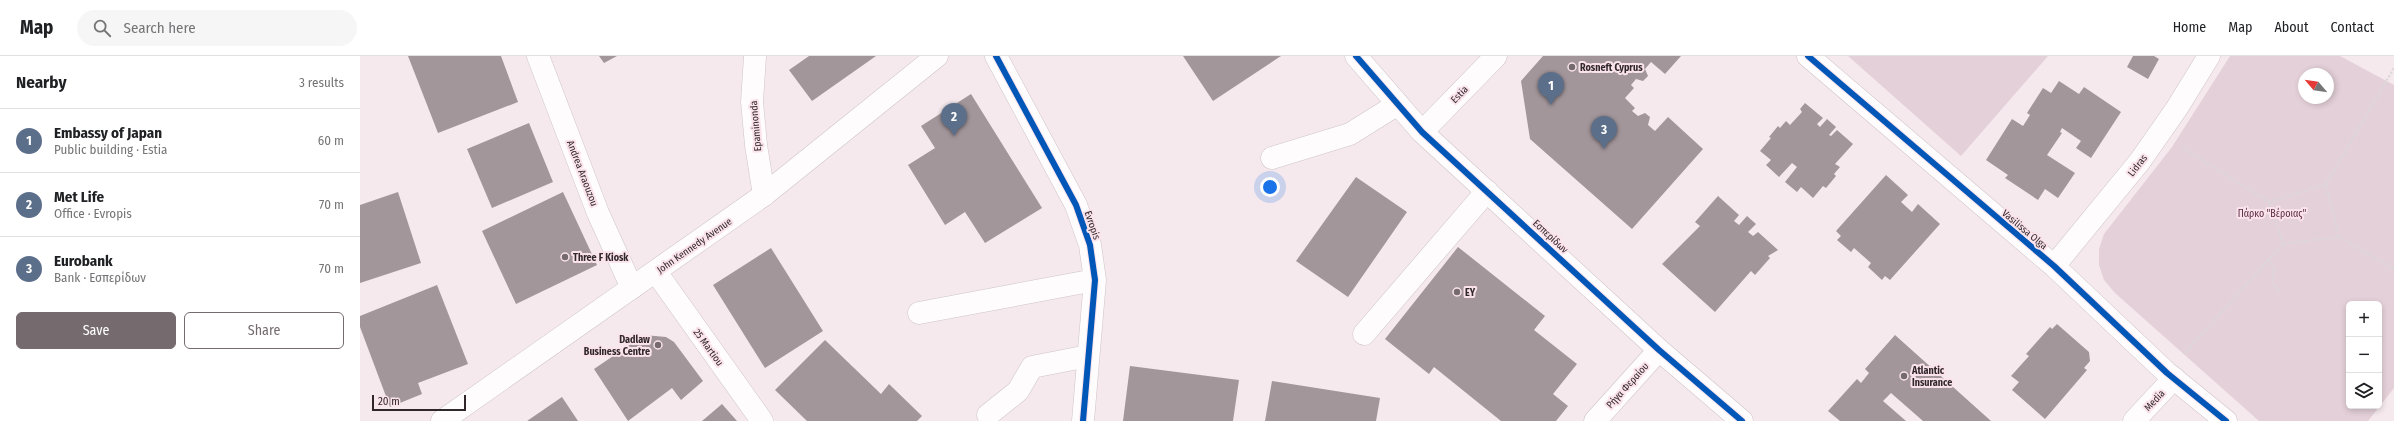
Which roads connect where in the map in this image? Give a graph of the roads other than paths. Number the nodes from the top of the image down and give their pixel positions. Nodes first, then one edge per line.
1 (538, 56) edge
2 (755, 56) edge
3 (937, 56) edge
4 (996, 56) edge
5 (1356, 56) edge
6 (1496, 56) edge
7 (1808, 56) edge
8 (2209, 56) edge
9 (1398, 104) junction
10 (1422, 132) junction
11 (1272, 158) dead end
12 (1487, 191) junction
13 (764, 195) junction
14 (2054, 266) junction
15 (656, 272) junction
16 (1095, 280) junction
17 (632, 288) junction
18 (918, 313) dead end
19 (1364, 334) dead end
20 (1659, 350) junction
21 (1088, 356) junction
22 (2170, 376) junction
23 (988, 415) dead end
24 (442, 421) edge
25 (762, 421) edge
26 (1082, 421) edge
27 (1595, 421) edge
28 (1742, 421) edge
29 (2134, 421) edge
30 (2226, 421) edge

1 - 17 street, Andrea Araouzou
2 - 13 street, Epaminonda
3 - 13 street, John Kennedy Avenue
4 - 16 street, Evropis
5 - 9 street, Εσπερίδων
6 - 10 street, Estia
7 - 14 street, Vasilissa Olga
8 - 14 street, Lidras
9 - 10 street, Εσπερίδων
9 - 11 street
10 - 12 street, Εσπερίδων
12 - 19 street
12 - 20 street, Εσπερίδων
13 - 15 street, John Kennedy Avenue
14 - 22 street, Vasilissa Olga
15 - 17 street, John Kennedy Avenue
15 - 25 street, 25 Martiou
16 - 18 street
16 - 21 street, Evropis
17 - 24 street, John Kennedy Avenue
20 - 27 street, Ρήγα Φεραίου
20 - 28 street, Εσπερίδων
21 - 23 street
21 - 26 street, Evropis
22 - 29 street, Media
22 - 30 street, Vasilissa Olga

